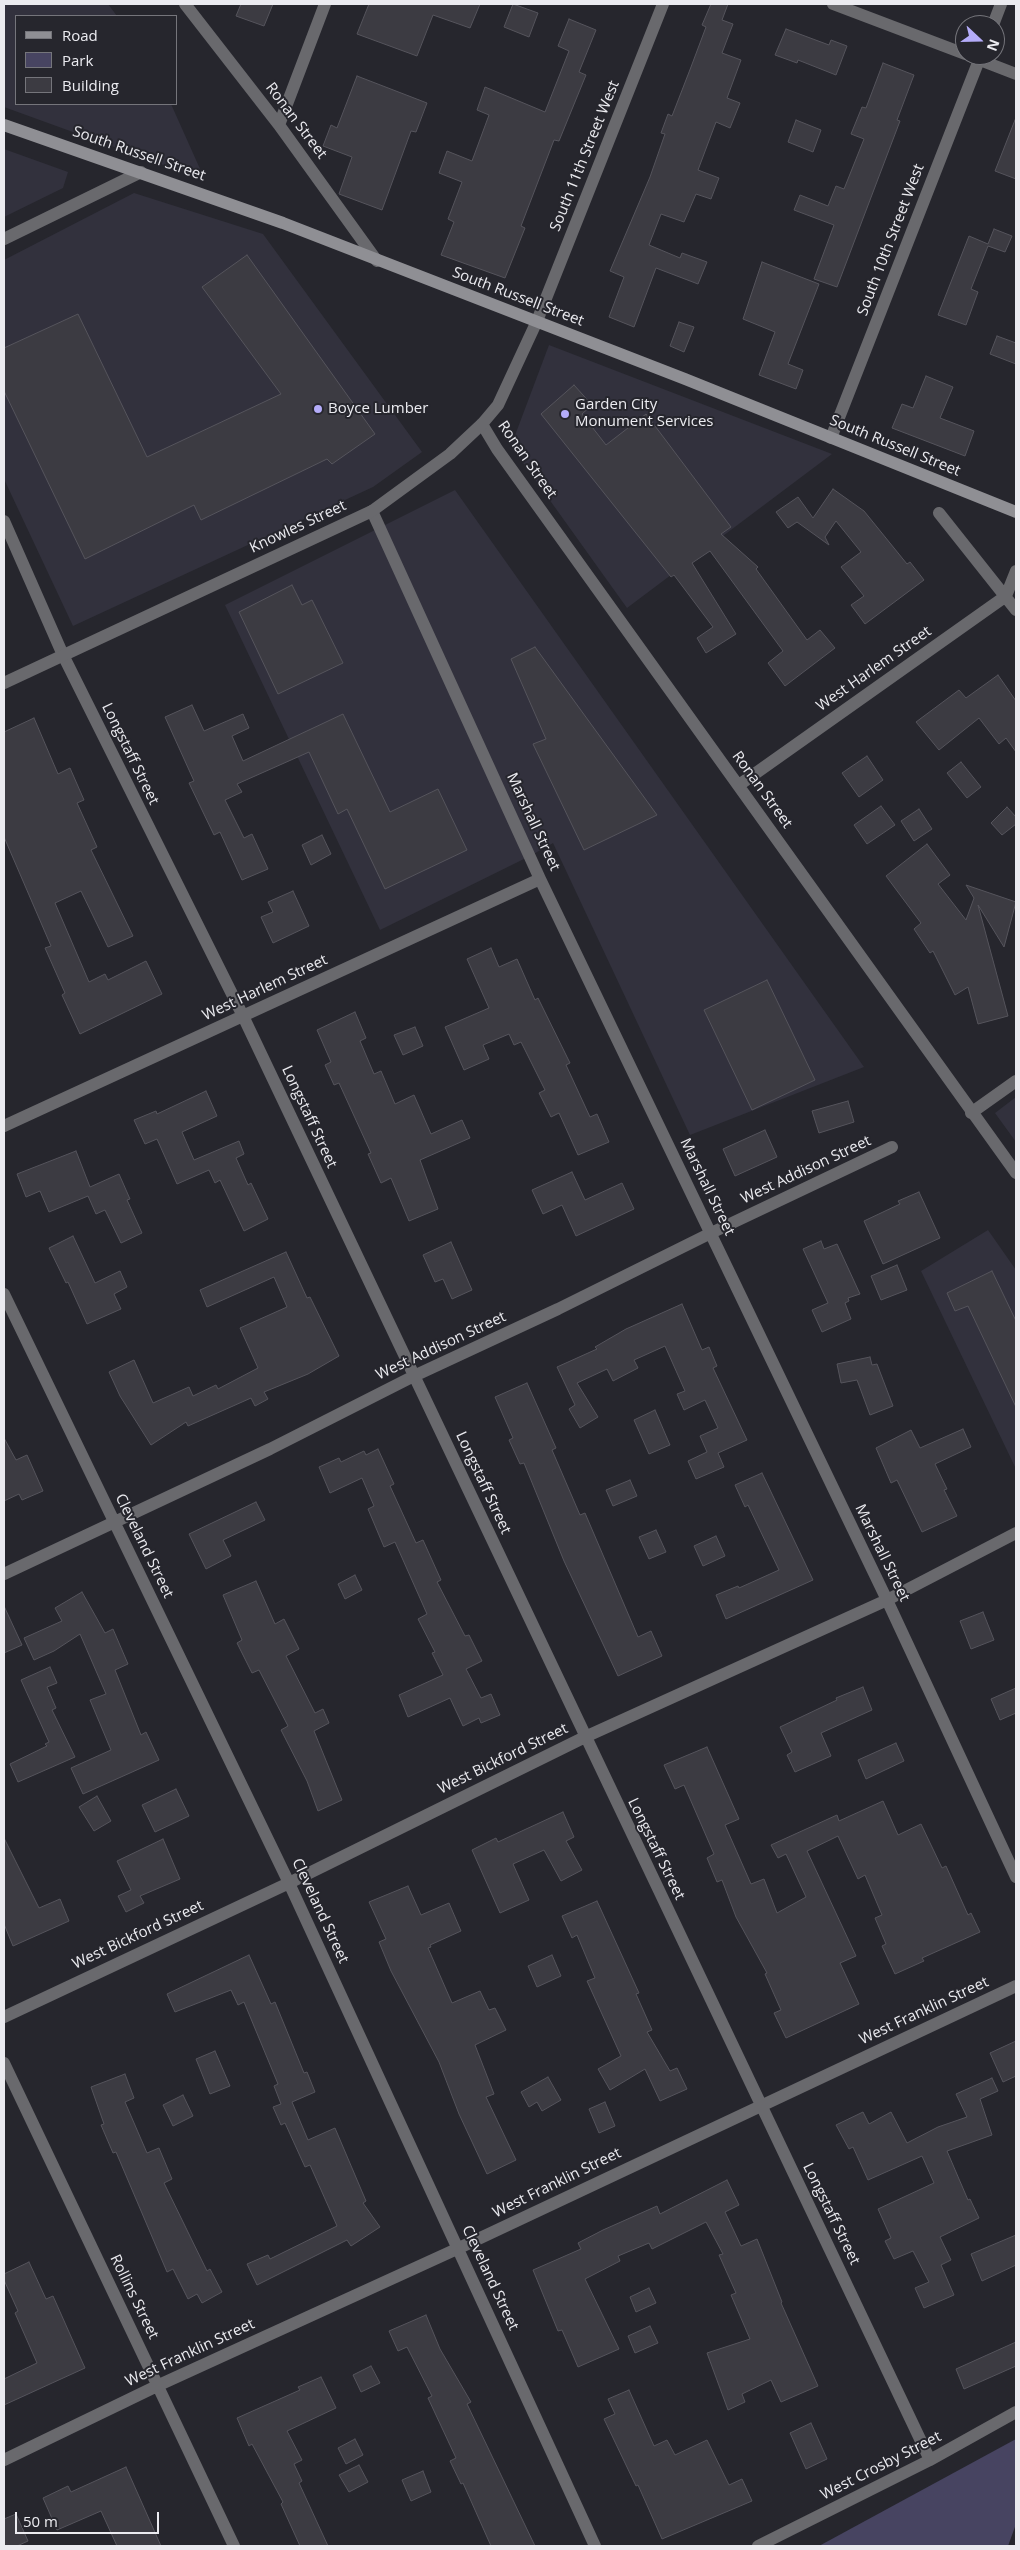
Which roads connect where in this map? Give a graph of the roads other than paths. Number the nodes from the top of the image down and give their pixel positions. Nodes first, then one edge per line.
1 (185, 4) edge
2 (325, 4) edge
3 (663, 4) edge
4 (834, 4) edge
5 (955, 51) edge
6 (977, 65) edge
7 (997, 65) edge
8 (1016, 74) edge
9 (4, 125) edge
10 (279, 125) junction
11 (142, 172) junction
12 (4, 239) edge
13 (377, 261) junction
14 (537, 321) junction
15 (482, 424) junction
16 (831, 438) junction
17 (372, 511) junction
18 (1016, 512) edge
19 (940, 514) dead end
20 (4, 522) edge
21 (1016, 570) edge
22 (1006, 596) junction
23 (1016, 610) edge
24 (63, 655) junction
25 (4, 683) edge
26 (739, 785) junction
27 (540, 878) junction
28 (243, 1016) junction
29 (1016, 1081) edge
30 (971, 1113) junction
31 (4, 1126) edge
32 (892, 1147) dead end
33 (1016, 1173) edge
34 (711, 1233) junction
35 (4, 1294) edge
36 (414, 1376) junction
37 (114, 1522) junction
38 (1016, 1532) edge
39 (4, 1574) edge
40 (887, 1600) junction
41 (585, 1737) junction
42 (1016, 1877) edge
43 (289, 1882) junction
44 (1016, 1986) edge
45 (4, 2017) edge
46 (4, 2063) edge
47 (760, 2104) junction
48 (459, 2248) junction
49 (159, 2385) junction
50 (1016, 2412) edge
51 (4, 2460) edge
52 (930, 2460) junction
53 (234, 2546) edge
54 (595, 2546) edge
55 (758, 2546) edge

1 - 10 street, Ronan Street
2 - 10 street
3 - 14 street, South 11th Street West
4 - 5 street
6 - 16 street, South 10th Street West
7 - 8 street
9 - 11 main road, South Russell Street
10 - 13 street, Ronan Street
11 - 12 street
11 - 13 main road, South Russell Street
13 - 14 main road, South Russell Street
14 - 15 street, Knowles Street
14 - 16 main road, South Russell Street
15 - 17 street, Knowles Street
15 - 26 street, Ronan Street
16 - 18 main road, South Russell Street
17 - 24 street, Knowles Street
17 - 27 street, Marshall Street
19 - 22 street
20 - 24 street, Longstaff Street
21 - 22 street
22 - 23 street
22 - 26 street, West Harlem Street
24 - 25 street, Knowles Street
24 - 28 street, Longstaff Street
26 - 30 street, Ronan Street
27 - 28 street, West Harlem Street
27 - 34 street, Marshall Street
28 - 31 street, West Harlem Street
28 - 36 street, Longstaff Street
29 - 30 street
30 - 33 street, Ronan Street
32 - 34 street, West Addison Street
34 - 36 street, West Addison Street
34 - 40 street, Marshall Street
35 - 37 street, Cleveland Street
36 - 37 street, West Addison Street
36 - 41 street, Longstaff Street
37 - 39 street, West Addison Street
37 - 43 street, Cleveland Street
38 - 40 street, West Bickford Street
40 - 41 street, West Bickford Street
40 - 42 street, Marshall Street
41 - 43 street, West Bickford Street
41 - 47 street, Longstaff Street
43 - 45 street, West Bickford Street
43 - 48 street, Cleveland Street
44 - 47 street, West Franklin Street
46 - 49 street, Rollins Street
47 - 48 street, West Franklin Street
47 - 52 street, Longstaff Street
48 - 49 street, West Franklin Street
48 - 54 street, Cleveland Street
49 - 51 street, West Franklin Street
49 - 53 street, Rollins Street
50 - 52 street, West Crosby Street
52 - 55 street, West Crosby Street

